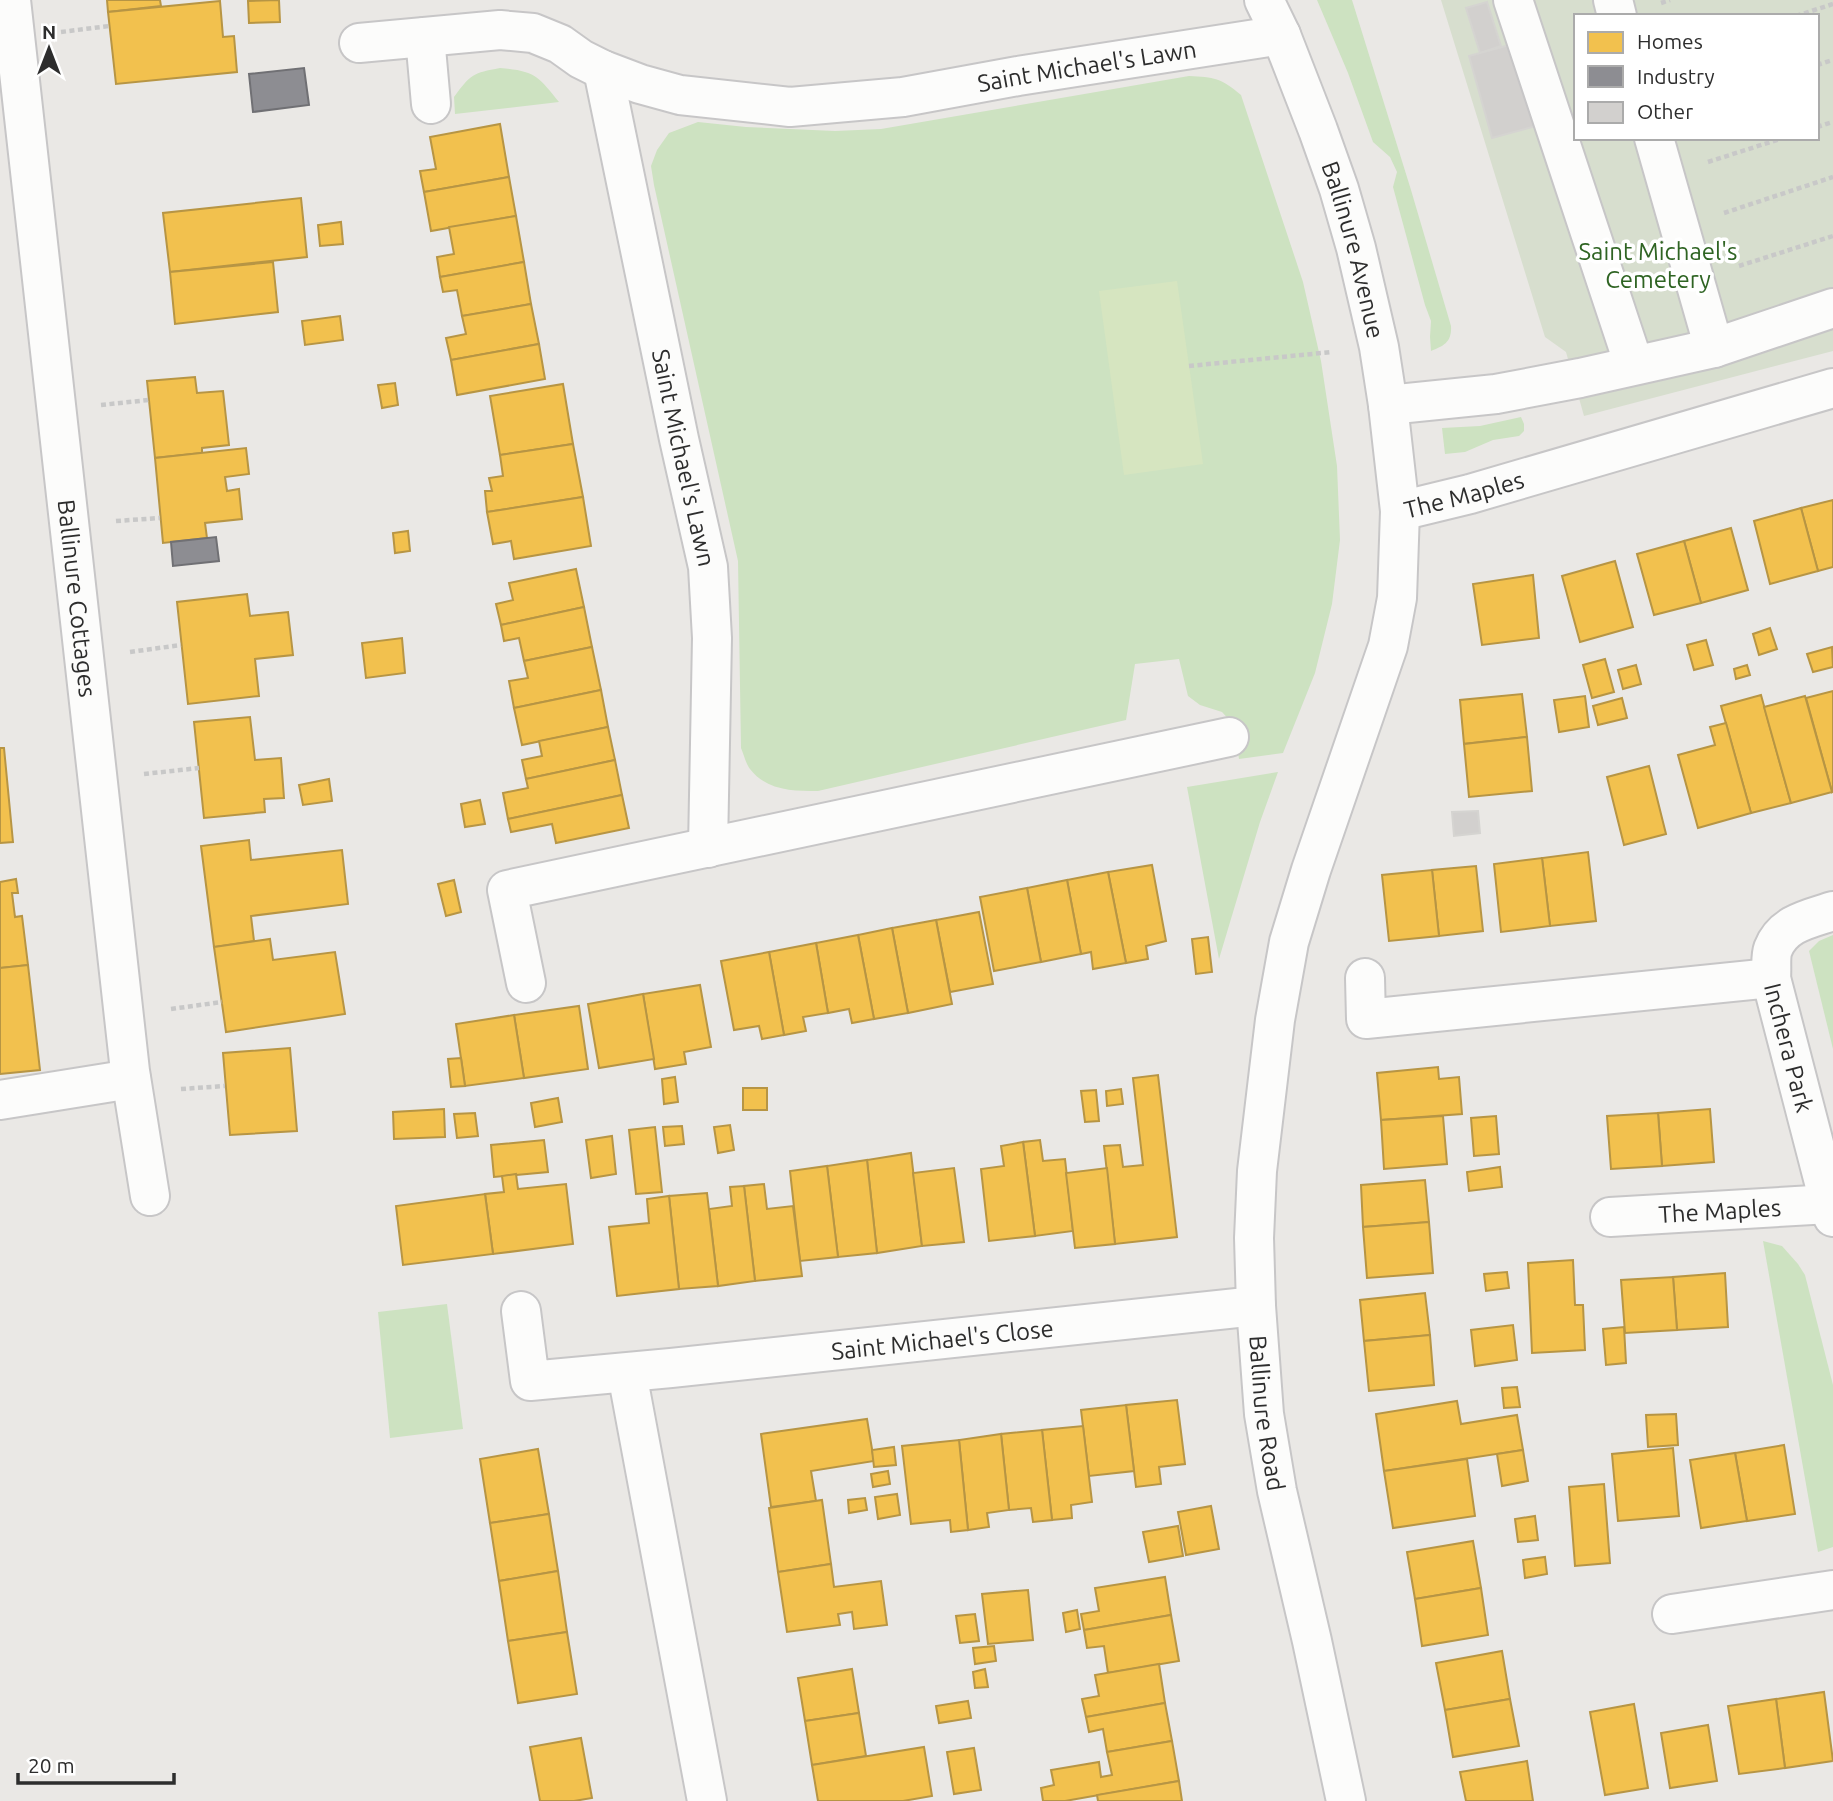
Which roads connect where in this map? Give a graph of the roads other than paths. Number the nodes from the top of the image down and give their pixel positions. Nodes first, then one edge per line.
1 (10, 0) edge
2 (1264, 0) edge
3 (1513, 0) edge
4 (1281, 35) junction
5 (425, 37) junction
6 (359, 43) dead end
7 (603, 71) junction
8 (431, 104) dead end
9 (1655, 140) edge
10 (1833, 308) edge
11 (1714, 348) junction
12 (1634, 365) junction
13 (1833, 388) edge
14 (1388, 405) junction
15 (1400, 511) junction
16 (1229, 737) dead end
17 (708, 848) junction
18 (1833, 911) edge
19 (1365, 978) dead end
20 (1771, 978) junction
21 (526, 983) dead end
22 (1275, 1020) joint
23 (131, 1080) junction
24 (0, 1100) edge
25 (150, 1196) dead end
26 (1832, 1210) edge
27 (1610, 1217) dead end
28 (1256, 1306) junction
29 (521, 1311) dead end
30 (627, 1373) junction
31 (1833, 1590) edge
32 (1672, 1614) dead end
33 (707, 1801) edge
34 (1346, 1801) edge

1 - 23 street, Ballinure Cottages
2 - 4 street, Ballinure Avenue
3 - 12 street
4 - 7 street, Saint Michael's Lawn
4 - 14 street, Ballinure Avenue
5 - 6 street, Saint Michael's Lawn
5 - 7 street, Saint Michael's Lawn
5 - 8 street
7 - 17 street, Saint Michael's Lawn
9 - 11 street
10 - 11 street
11 - 12 street
12 - 14 street
13 - 15 street, The Maples
14 - 15 street, Ballinure Avenue
15 - 22 street, The Maples
16 - 17 street
17 - 21 street
18 - 20 street, Inchera Park
19 - 20 street
20 - 26 street, Inchera Park
22 - 28 street, Ballinure Road
23 - 24 street
23 - 25 street, Ballinure Cottages
26 - 27 street, The Maples
28 - 30 street, Saint Michael's Close
28 - 34 street, Ballinure Road
29 - 30 street, Saint Michael's Close
30 - 33 street
31 - 32 street

